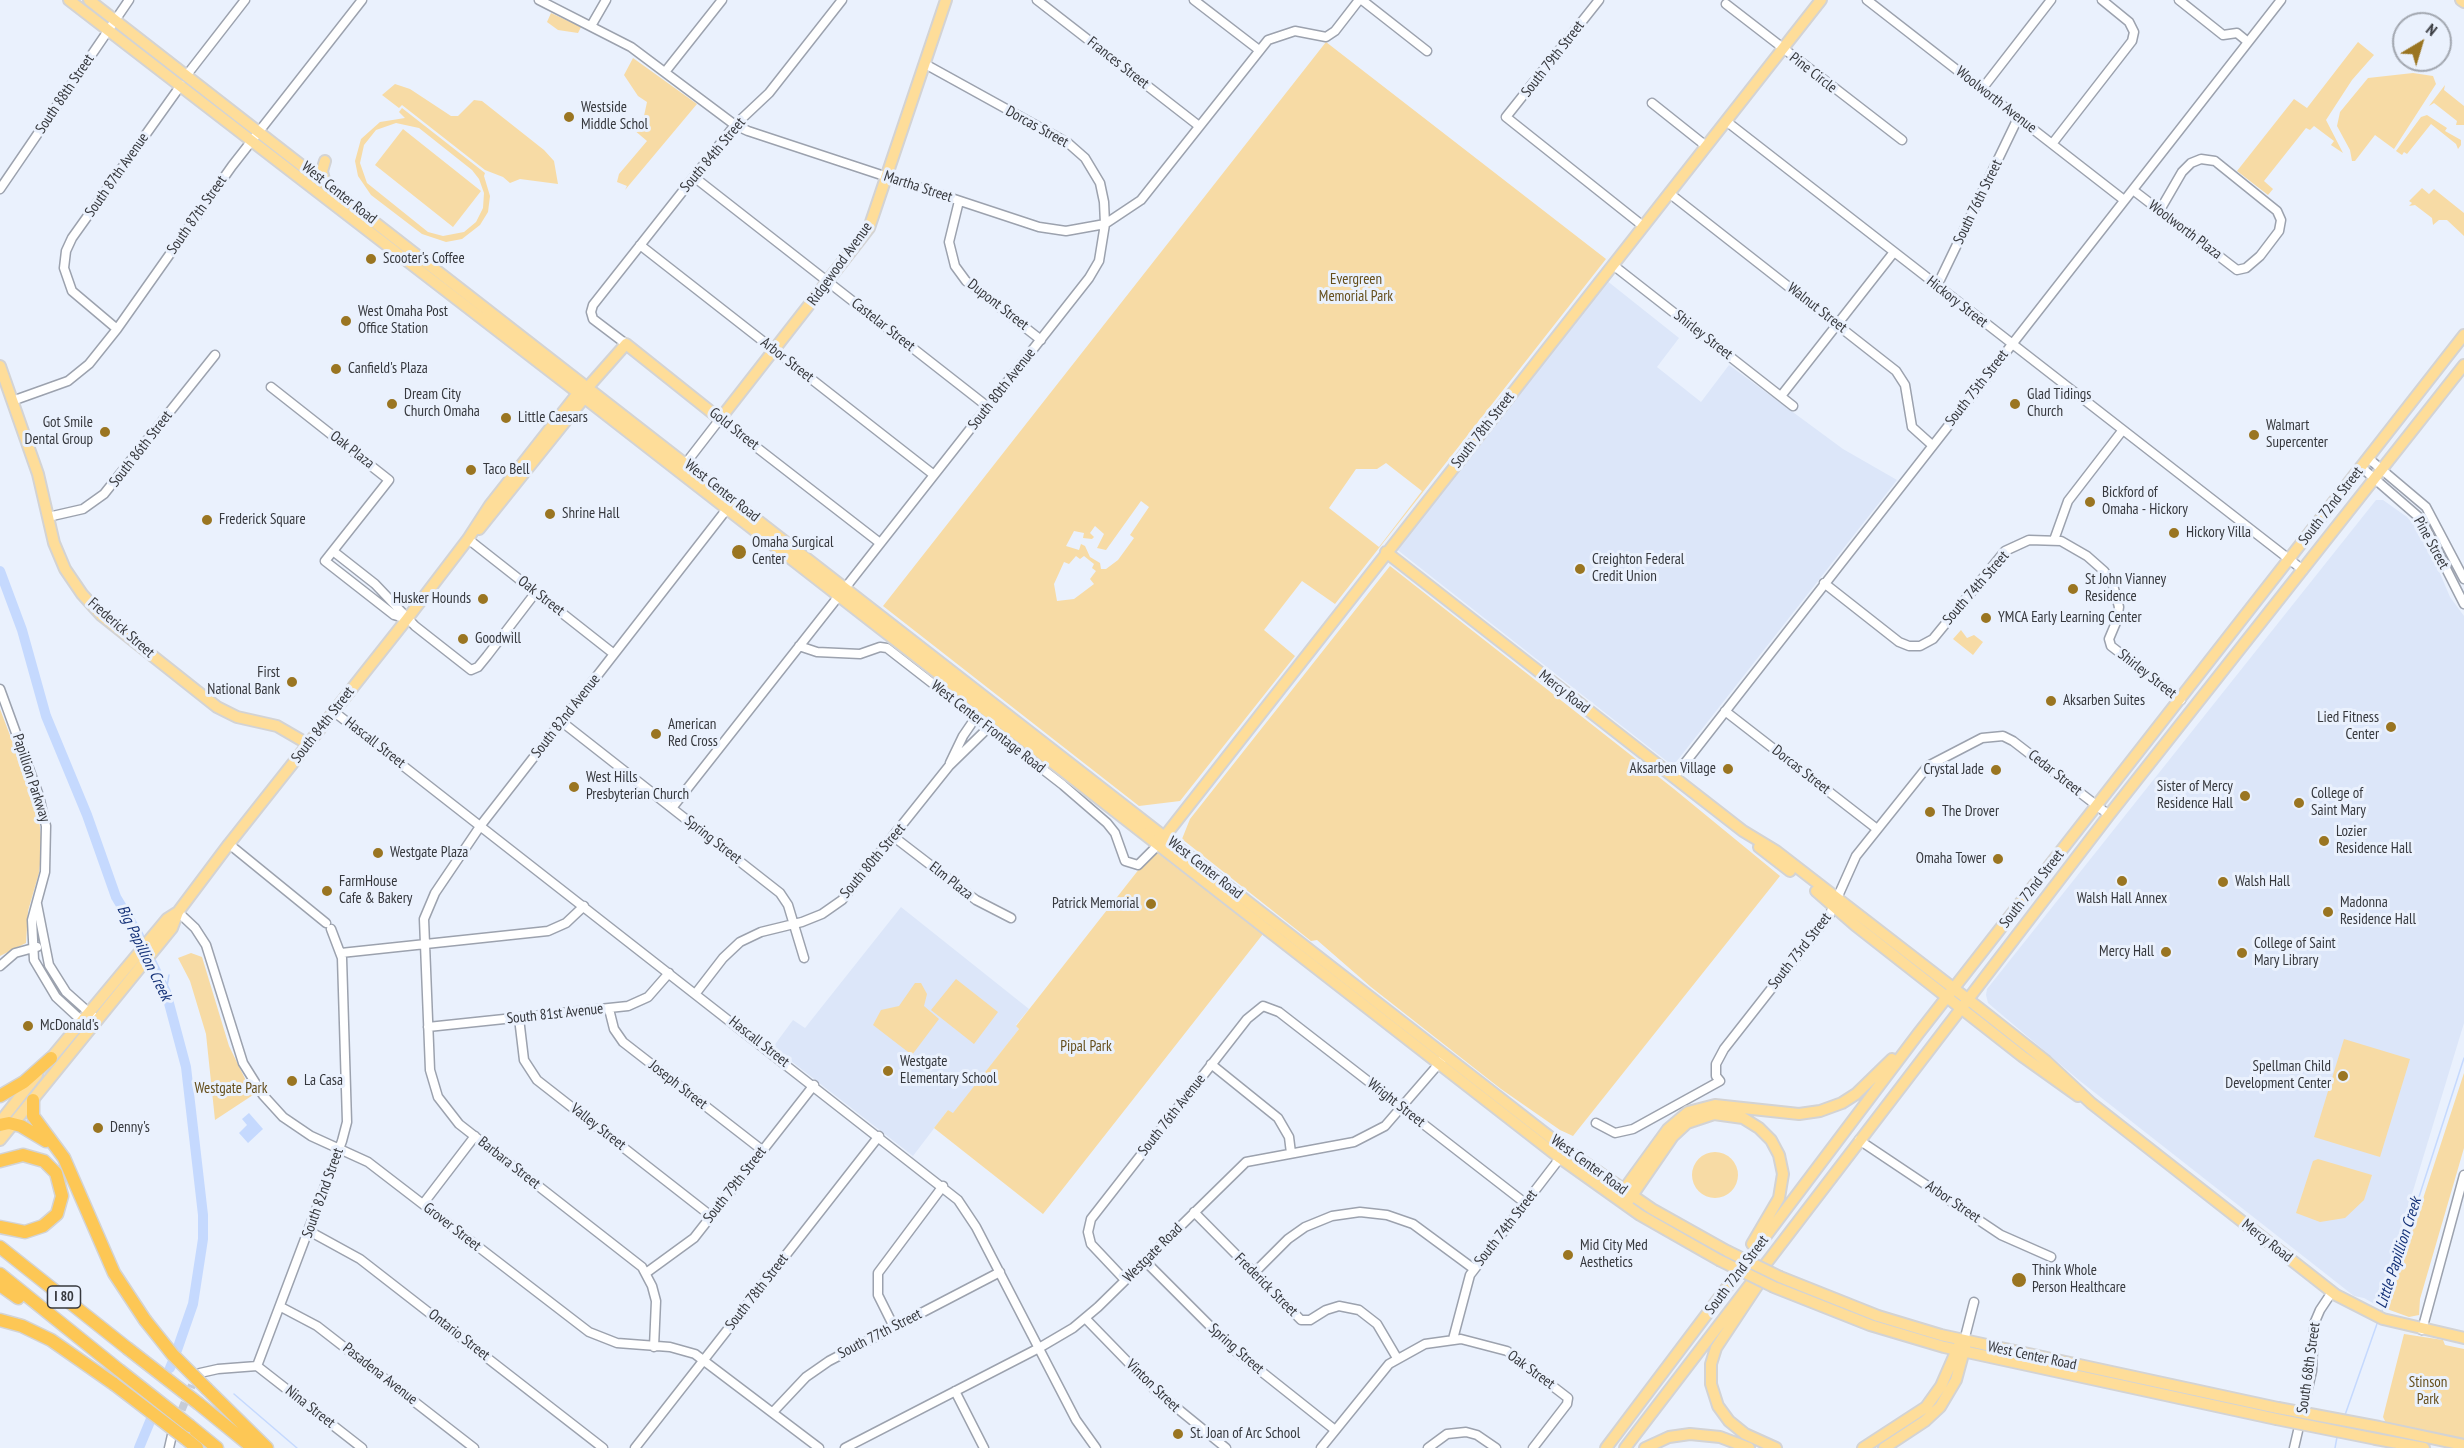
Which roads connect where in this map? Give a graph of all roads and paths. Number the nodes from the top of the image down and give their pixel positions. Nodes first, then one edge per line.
1 (69, 0) edge
2 (89, 0) edge
3 (129, 0) edge
4 (245, 0) edge
5 (362, 0) edge
6 (539, 0) edge
7 (606, 0) edge
8 (722, 0) edge
9 (842, 0) edge
10 (946, 0) edge
11 (1037, 0) edge
12 (1194, 0) edge
13 (1361, 0) edge
14 (1599, 0) edge
15 (1821, 0) edge
16 (1868, 0) edge
17 (2051, 0) edge
18 (2102, 0) edge
19 (2179, 0) edge
20 (2281, 0) edge
21 (1726, 4) dead end
22 (115, 20) junction
23 (591, 26) junction
24 (109, 30) junction
25 (2248, 42) junction
26 (1782, 49) junction
27 (1259, 50) junction
28 (1426, 51) dead end
29 (925, 64) junction
30 (666, 72) junction
31 (183, 80) junction
32 (1982, 89) junction
33 (1652, 103) dead end
34 (2018, 118) junction
35 (1726, 120) junction
36 (735, 125) junction
37 (1199, 126) junction
38 (255, 135) junction
39 (1902, 140) dead end
40 (2052, 144) junction
41 (1706, 146) junction
42 (325, 161) dead end
43 (694, 177) junction
44 (888, 177) junction
45 (325, 184) junction
46 (0, 189) edge
47 (2133, 190) junction
48 (1669, 193) junction
49 (2124, 200) junction
50 (959, 201) junction
51 (2160, 210) junction
52 (1105, 224) junction
53 (1643, 226) junction
54 (640, 245) junction
55 (1894, 252) junction
56 (1613, 265) junction
57 (828, 283) junction
58 (1937, 286) junction
59 (591, 314) joint
60 (1838, 324) junction
61 (117, 329) junction
62 (2464, 335) edge
63 (1041, 339) junction
64 (626, 344) junction
65 (2011, 344) junction
66 (774, 351) junction
67 (215, 354) dead end
68 (2464, 365) edge
69 (0, 366) edge
70 (271, 387) dead end
71 (583, 392) junction
72 (1781, 396) junction
73 (12, 401) junction
74 (1793, 406) dead end
75 (988, 407) junction
76 (608, 416) junction
77 (720, 418) junction
78 (558, 431) junction
79 (2122, 431) junction
80 (1932, 445) junction
81 (686, 463) junction
82 (2364, 463) junction
83 (934, 475) junction
84 (2378, 475) junction
85 (734, 500) junction
86 (727, 509) junction
87 (48, 517) junction
88 (468, 539) junction
89 (2054, 540) junction
90 (880, 543) junction
91 (333, 551) junction
92 (1386, 552) junction
93 (2289, 559) junction
94 (2303, 570) junction
95 (2464, 579) edge
96 (1824, 583) junction
97 (845, 587) junction
98 (536, 592) junction
99 (837, 597) junction
100 (2464, 604) edge
101 (407, 619) junction
102 (799, 646) junction
103 (614, 654) junction
104 (0, 689) edge
105 (2, 700) edge
106 (2181, 700) junction
107 (333, 711) junction
108 (1725, 711) junction
109 (976, 717) junction
110 (562, 722) junction
111 (989, 727) junction
112 (1998, 736) joint
113 (308, 744) junction
114 (949, 766) junction
115 (1674, 777) junction
116 (2098, 806) junction
117 (672, 808) junction
118 (2109, 815) junction
119 (481, 825) junction
120 (1877, 829) junction
121 (894, 837) junction
122 (1165, 837) junction
123 (229, 844) junction
124 (1157, 846) junction
125 (1145, 860) joint
126 (1836, 903) junction
127 (38, 904) junction
128 (584, 906) junction
129 (178, 912) junction
130 (1011, 918) dead end
131 (794, 925) junction
132 (424, 944) junction
133 (43, 946) junction
134 (32, 948) junction
135 (341, 953) junction
136 (804, 958) dead end
137 (0, 966) edge
138 (669, 973) junction
139 (124, 980) junction
140 (696, 993) junction
141 (1950, 993) junction
142 (1964, 1004) junction
143 (1266, 1006) joint
144 (609, 1009) junction
145 (90, 1012) junction
146 (519, 1018) junction
147 (82, 1021) junction
148 (95, 1024) junction
149 (428, 1027) junction
150 (1918, 1034) junction
151 (51, 1058) junction
152 (1441, 1061) junction
153 (1211, 1064) junction
154 (814, 1085) junction
155 (0, 1096) edge
156 (33, 1100) junction
157 (1402, 1108) junction
158 (1596, 1123) dead end
159 (0, 1124) edge
160 (14, 1124) junction
161 (475, 1136) junction
162 (879, 1136) junction
163 (0, 1140) edge
164 (1859, 1140) junction
165 (339, 1148) junction
166 (762, 1150) junction
167 (1292, 1153) junction
168 (1560, 1158) junction
169 (0, 1161) edge
170 (69, 1170) junction
171 (2464, 1175) edge
172 (1830, 1177) junction
173 (943, 1186) junction
174 (1625, 1198) junction
175 (1525, 1203) junction
176 (423, 1204) junction
177 (1194, 1212) junction
178 (711, 1216) junction
179 (0, 1227) edge
180 (309, 1231) junction
181 (0, 1247) edge
182 (2051, 1257) dead end
183 (1144, 1261) junction
184 (1474, 1269) junction
185 (1000, 1272) junction
186 (646, 1273) junction
187 (1254, 1273) junction
188 (0, 1274) edge
189 (1125, 1280) junction
190 (1777, 1282) junction
191 (0, 1285) edge
192 (2332, 1292) junction
193 (1974, 1302) dead end
194 (281, 1307) junction
195 (1085, 1318) junction
196 (0, 1320) edge
197 (894, 1327) junction
198 (2422, 1330) junction
199 (1694, 1331) junction
200 (2464, 1338) edge
201 (1454, 1339) junction
202 (654, 1347) junction
203 (1039, 1348) junction
204 (1961, 1348) junction
205 (1397, 1358) junction
206 (704, 1359) junction
207 (257, 1366) junction
208 (119, 1370) junction
209 (200, 1373) dead end
210 (955, 1391) junction
211 (773, 1412) junction
212 (1335, 1430) junction
213 (2378, 1433) junction
214 (171, 1437) dead end
215 (2464, 1444) edge
216 (169, 1448) edge
217 (197, 1448) edge
218 (217, 1448) edge
219 (253, 1448) edge
220 (267, 1448) edge
221 (362, 1448) edge
222 (474, 1448) edge
223 (603, 1448) edge
224 (635, 1448) edge
225 (819, 1448) edge
226 (845, 1448) edge
227 (984, 1448) edge
228 (1096, 1448) edge
229 (1226, 1448) edge
230 (1321, 1448) edge
231 (1428, 1448) edge
232 (1496, 1448) edge
233 (1533, 1448) edge
234 (1606, 1448) edge
235 (1625, 1448) edge
236 (1646, 1448) edge
237 (1749, 1448) edge
238 (1776, 1448) edge
239 (1863, 1448) edge
240 (1884, 1448) edge
241 (2294, 1448) edge
242 (2424, 1448) edge

1 - 24 main road, West Center Road
2 - 22 main road, West Center Road
3 - 22 street, South 88th Street
4 - 31 street, South 87th Avenue
5 - 38 street, South 87th Street
6 - 23 street
7 - 23 street
8 - 30 street
9 - 36 street, South 84th Street
10 - 29 main road, Ridgewood Avenue
11 - 37 street, Frances Street
12 - 27 street
13 - 27 street
13 - 28 street
14 - 53 street, South 79th Street
15 - 26 main road, South 78th Street
16 - 32 street, Woolworth Avenue
17 - 32 street
18 - 40 street
19 - 25 street
20 - 25 street, South 75th Street
21 - 26 street, Pine Circle
22 - 24 street, South 88th Street
22 - 31 main road, West Center Road
23 - 30 street
24 - 31 main road, West Center Road
24 - 46 street, South 88th Street
25 - 47 street, South 75th Street
26 - 35 main road, South 78th Street
26 - 39 street, Pine Circle
27 - 37 street
29 - 44 main road, Ridgewood Avenue
29 - 52 street, Dorcas Street
30 - 36 street
31 - 38 main road, West Center Road
31 - 61 street, South 87th Avenue
32 - 34 street, Woolworth Avenue
33 - 41 street
34 - 40 street, Woolworth Avenue
34 - 58 street, South 76th Street
35 - 41 main road, South 78th Street
35 - 55 street, Hickory Street
36 - 43 street, South 84th Street
36 - 44 street, Martha Street
37 - 52 street
38 - 45 main road, West Center Road
38 - 61 street, South 87th Street
38 - 71 main road, West Center Road
40 - 49 street, Woolworth Avenue
41 - 48 main road, South 78th Street
42 - 45 main road
43 - 54 street, South 84th Street
43 - 57 street, Castelar Street
44 - 50 street, Martha Street
44 - 57 main road, Ridgewood Avenue
45 - 71 main road, West Center Road
47 - 49 street, South 75th Street
47 - 51 street, Woolworth Plaza
48 - 53 main road, South 78th Street
48 - 60 street, Walnut Street
49 - 65 street, South 75th Street
50 - 52 street, Martha Street
50 - 63 street, Dupont Street
51 - 51 street, Woolworth Plaza
52 - 63 street, South 80th Avenue
53 - 56 main road, South 78th Street
54 - 59 street, South 84th Street
54 - 66 street, Arbor Street
55 - 58 street, Hickory Street
55 - 60 street
56 - 72 street, Shirley Street
56 - 92 main road, South 78th Street
57 - 66 main road, Ridgewood Avenue
57 - 75 street, Castelar Street
58 - 65 street, Hickory Street
59 - 64 street, Gold Street
60 - 72 street
60 - 80 street, Walnut Street
61 - 73 street, South 87th Street
62 - 82 main road, South 72nd Street
63 - 75 street, South 80th Avenue
64 - 71 main road, South 84th Street
64 - 77 main road, Gold Street
65 - 79 street, Hickory Street
65 - 80 street, South 75th Street
66 - 77 main road, Ridgewood Avenue
66 - 83 street, Arbor Street
67 - 87 street, South 86th Street
68 - 84 main road, South 72nd Street
69 - 73 main road, Frederick Street
70 - 91 street, Oak Plaza
71 - 76 main road, West Center Road
71 - 78 main road, South 84th Street
71 - 81 main road, West Center Road
71 - 88 main road, South 84th Street
72 - 74 street, Shirley Street
73 - 87 main road, Frederick Street
75 - 83 street, South 80th Avenue
76 - 78 main road
76 - 86 main road, West Center Road
77 - 81 street, Ridgewood Avenue
77 - 90 street, Gold Street
78 - 88 main road, South 84th Street
79 - 89 street
79 - 93 street, Hickory Street
80 - 96 street, South 75th Street
81 - 85 main road, West Center Road
82 - 84 street, Pine Street
82 - 93 main road, South 72nd Street
83 - 90 street, South 80th Avenue
84 - 94 main road, South 72nd Street
84 - 95 street, Pine Street
84 - 100 street, Pine Street
85 - 86 street, South 82nd Avenue
85 - 97 main road, West Center Road
86 - 99 main road, West Center Road
86 - 103 street, South 82nd Avenue
87 - 113 main road, Frederick Street
88 - 98 street, Oak Street
88 - 101 main road, South 84th Street
89 - 96 street, South 74th Street
89 - 106 street, Shirley Street
90 - 97 street, South 80th Avenue
91 - 101 street
91 - 101 street, Oak Plaza
92 - 115 main road, Mercy Road
92 - 122 main road, South 78th Street
93 - 94 street, Hickory Street
93 - 106 main road, South 72nd Street
94 - 118 main road, South 72nd Street
96 - 108 street, South 75th Street
97 - 99 street, South 80th Avenue
97 - 122 main road, West Center Road
98 - 101 street
98 - 103 street, Oak Street
99 - 102 street, South 80th Avenue
99 - 124 main road, West Center Road
101 - 107 main road, South 84th Street
102 - 109 street, West Center Frontage Road
102 - 117 street, South 80th Avenue
103 - 110 street, South 82nd Avenue
104 - 105 street, Papillion Parkway
105 - 127 street, Papillion Parkway
106 - 116 main road, South 72nd Street
107 - 113 main road, South 84th Street
107 - 119 street, Hascall Street
108 - 115 street, South 75th Street
108 - 120 street, Dorcas Street
109 - 111 street, West Center Frontage Road
109 - 114 street, South 80th Street
110 - 117 street, Spring Street
110 - 119 street, South 82nd Avenue
111 - 114 street, South 80th Street
111 - 125 street, West Center Frontage Road
112 - 116 street, Cedar Street
112 - 120 street, South 73rd Street
113 - 123 main road, South 84th Street
114 - 121 street, South 80th Street
115 - 126 main road, Mercy Road
116 - 118 street, Cedar Street
116 - 141 main road, South 72nd Street
117 - 131 street, Spring Street
118 - 142 main road, South 72nd Street
119 - 128 street, Hascall Street
119 - 132 street, South 82nd Avenue
120 - 126 street, South 73rd Street
121 - 130 street, Elm Plaza
121 - 131 street, South 80th Street
122 - 124 main road, South 78th Street
122 - 152 main road, West Center Road
123 - 129 main road, South 84th Street
123 - 135 street, South 82nd Street
124 - 125 street, South 78th Street
124 - 152 main road, West Center Road
126 - 141 main road, Mercy Road
126 - 158 street, South 73rd Street
127 - 133 street, Papillion Parkway
127 - 134 street, Papillion Parkway
128 - 132 street
128 - 138 street, Hascall Street
129 - 139 main road, South 84th Street
129 - 165 street, Grover Street
131 - 136 street, Spring Street
131 - 140 street, South 80th Street
132 - 135 street
132 - 149 street, Barbara Street
133 - 134 street
133 - 145 street, Papillion Parkway
134 - 137 street
134 - 147 street, Papillion Parkway
135 - 165 street, South 82nd Street
138 - 140 street, Hascall Street
138 - 144 street, South 81st Avenue
139 - 145 main road, South 84th Street
139 - 148 main road, South 84th Street
140 - 154 street, Hascall Street
141 - 142 main road, Mercy Road
141 - 150 main road, South 72nd Street
142 - 164 main road, South 72nd Street
142 - 192 main road, Mercy Road
143 - 153 street, South 76th Avenue
143 - 157 street, Wright Street
144 - 146 street, South 81st Avenue
144 - 166 street, Joseph Street
145 - 147 main road, South 84th Street
145 - 148 street, Papillion Parkway
146 - 149 street, South 81st Avenue
146 - 178 street, Valley Street
147 - 148 street
147 - 151 main road, South 84th Street
148 - 156 main road, South 84th Street
149 - 161 street, Barbara Street
150 - 174 main road
150 - 199 main road, South 72nd Street
151 - 155 highway
151 - 159 main road, South 84th Street
152 - 157 street, Westgate Road
152 - 168 main road, West Center Road
152 - 174 main road, West Center Road
153 - 167 street
153 - 189 street, South 76th Avenue
154 - 162 street, Hascall Street
154 - 166 street, South 79th Street
156 - 160 main road, South 84th Street
156 - 170 highway
157 - 167 street, Westgate Road
157 - 175 street, Wright Street
159 - 160 highway
160 - 163 main road, South 84th Street
160 - 170 highway
161 - 176 street
161 - 186 street, Barbara Street
162 - 173 street, Hascall Street
162 - 206 street, South 78th Street
164 - 172 main road, South 72nd Street
164 - 182 street, Arbor Street
165 - 176 street, Grover Street
165 - 180 street, South 82nd Street
166 - 178 street, South 79th Street
167 - 177 street, Westgate Road
168 - 174 main road, West Center Road
168 - 175 street, South 74th Street
169 - 179 highway
170 - 220 highway, bridge
171 - 198 street
172 - 235 main road, South 72nd Street
172 - 238 main road
173 - 185 street, Hascall Street
173 - 197 street
174 - 190 main road, West Center Road, bridge
174 - 190 main road, West Center Road, bridge
174 - 199 main road
175 - 184 street, South 74th Street
176 - 202 street, Grover Street
177 - 183 street, Westgate Road
177 - 187 street, Frederick Street
178 - 186 street, South 79th Street
180 - 194 street, South 82nd Street
180 - 223 street, Ontario Street
181 - 219 highway, I 80, bridge
183 - 189 street, Westgate Road
183 - 212 street, Spring Street
184 - 187 street
184 - 201 street, South 74th Street
185 - 197 street, South 77th Street
185 - 203 street, Hascall Street
186 - 202 street, Barbara Street
187 - 205 street, Frederick Street
188 - 208 highway, I 80
189 - 195 street, Westgate Road
190 - 204 main road, West Center Road
191 - 208 highway
192 - 198 main road, Mercy Road
192 - 241 street, South 68th Street
193 - 204 street
194 - 207 street, South 82nd Street
194 - 222 street, Pasadena Avenue
195 - 203 street, Westgate Road
195 - 229 street, Vinton Street
196 - 217 highway, bridge
197 - 211 street, South 77th Street
198 - 200 main road, Mercy Road
199 - 234 main road, South 72nd Street
201 - 205 street
201 - 233 street, Oak Street
202 - 206 street, Grover Street
203 - 210 street, Westgate Road
203 - 228 street, Hascall Street
204 - 213 main road, West Center Road, bridge
204 - 239 main road
204 - 240 main road
205 - 212 street
206 - 211 street, Grover Street
206 - 224 street, South 78th Street
207 - 209 street
207 - 221 street, Nina Street
208 - 218 highway, I 80, bridge
210 - 226 street, Westgate Road
210 - 227 street
211 - 225 street, Grover Street
212 - 230 street
213 - 215 main road, West Center Road
213 - 242 main road, West Center Road
214 - 216 street
231 - 232 street
236 - 237 main road

